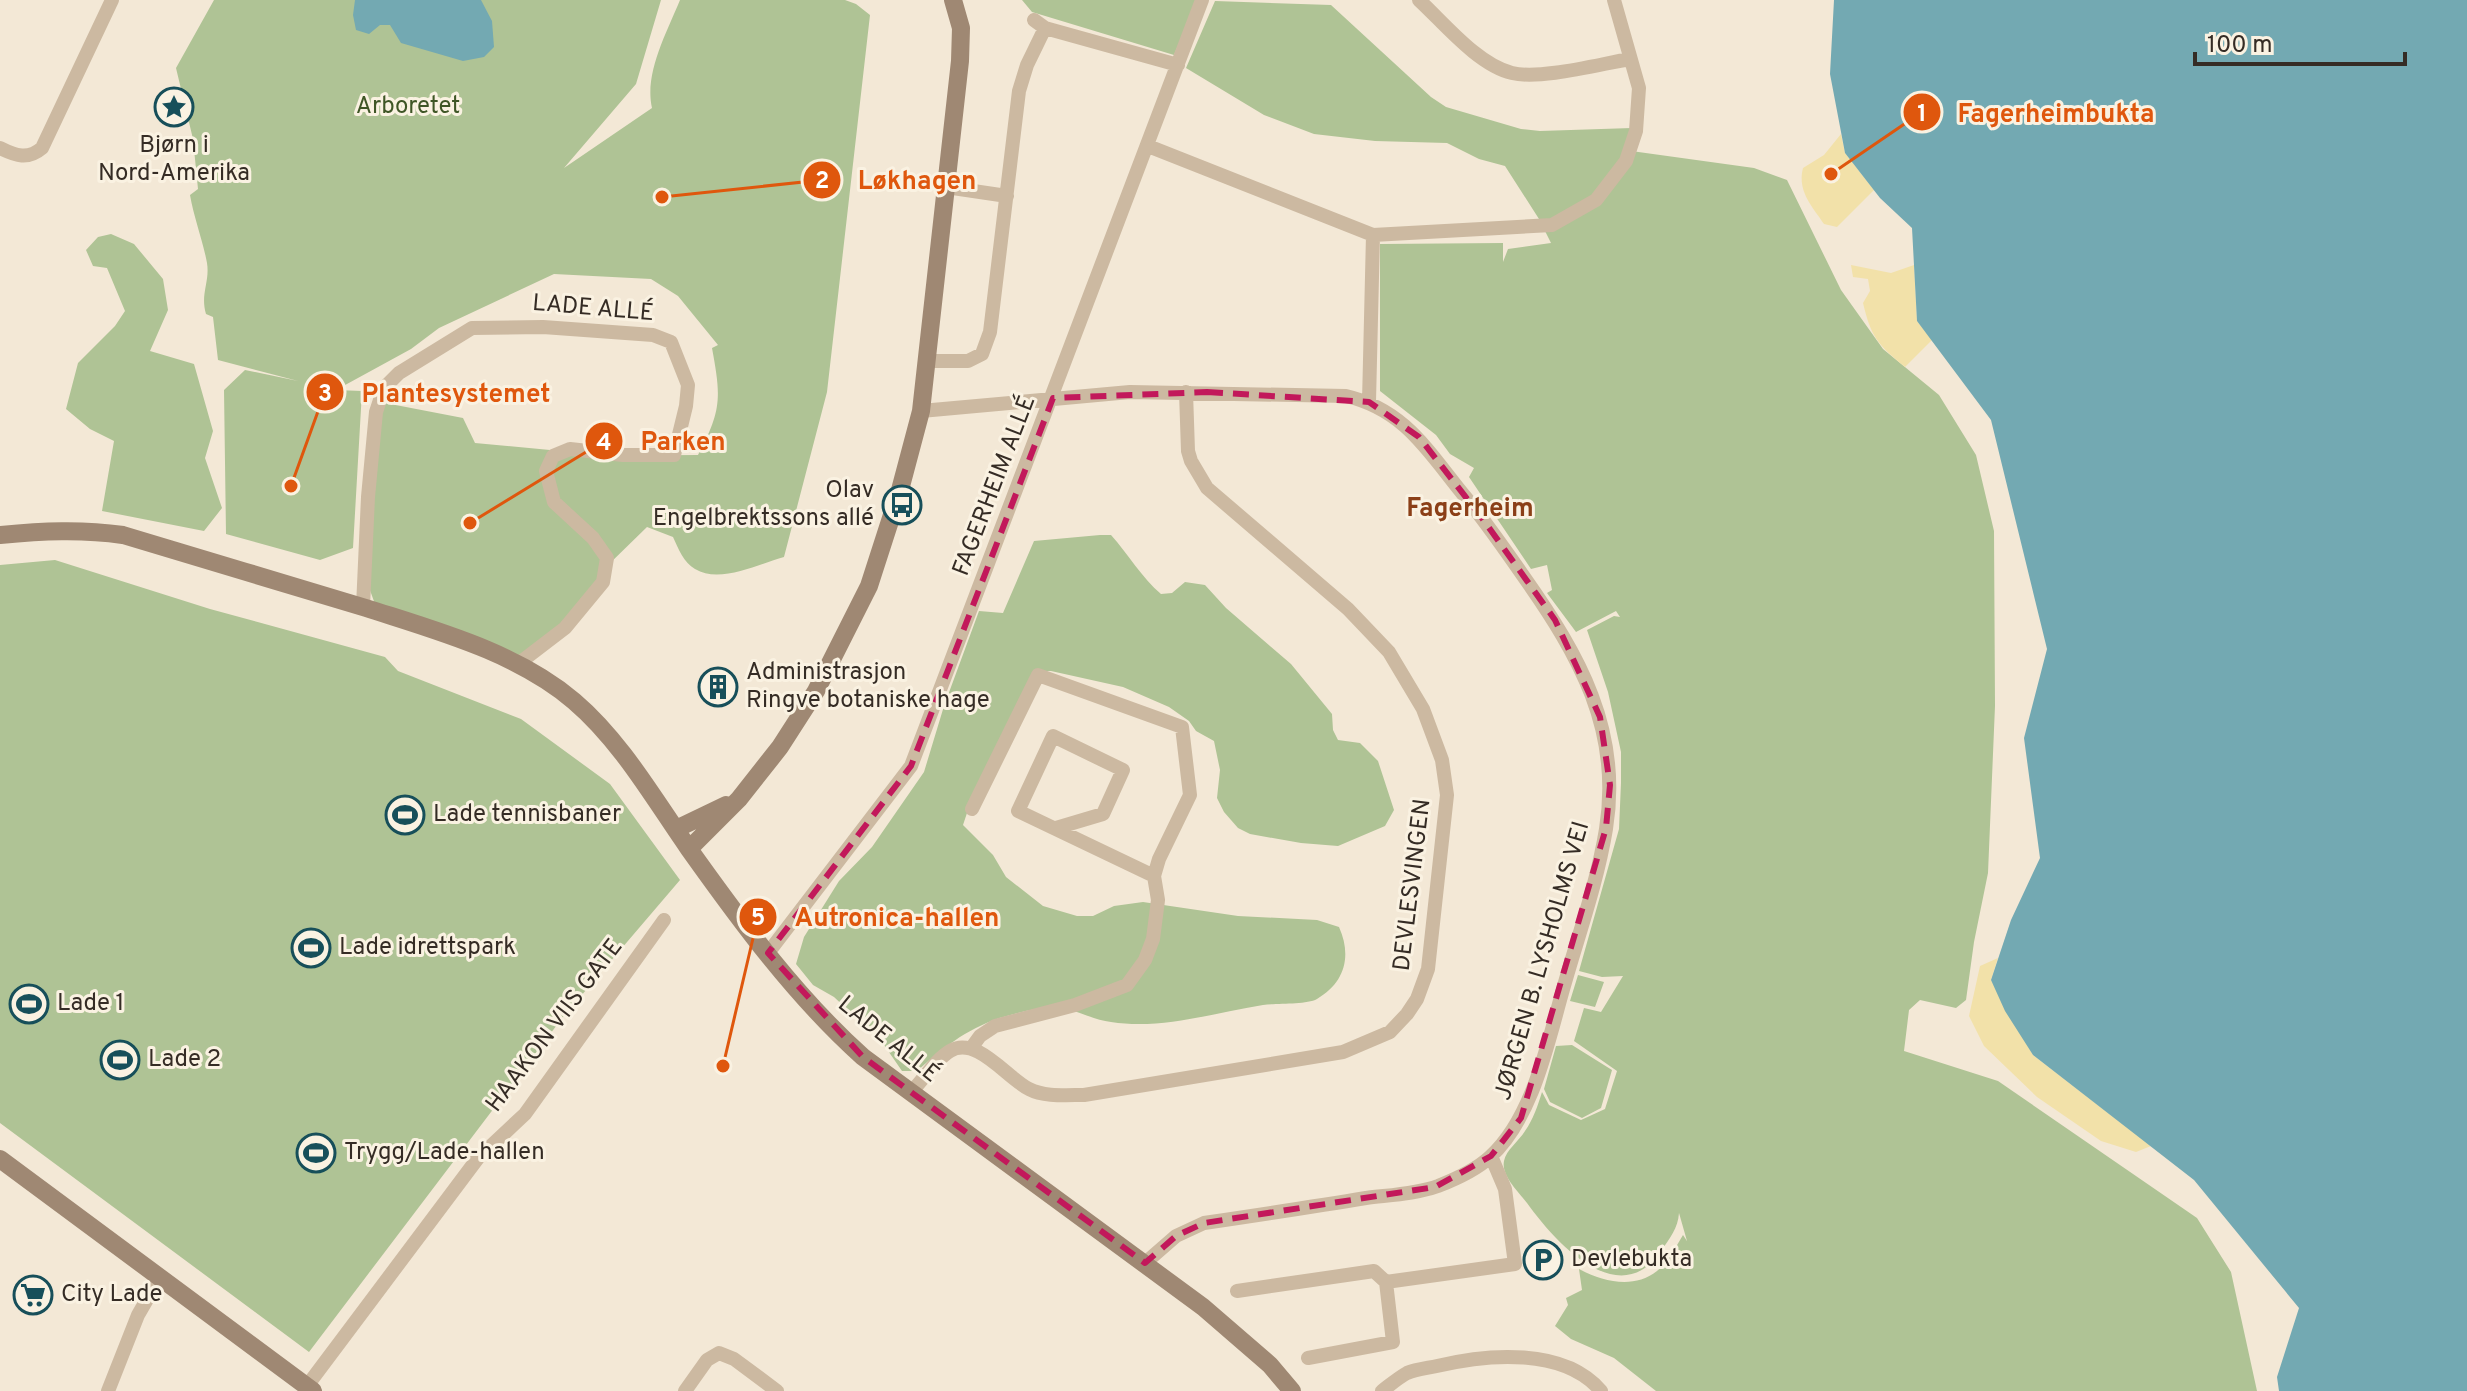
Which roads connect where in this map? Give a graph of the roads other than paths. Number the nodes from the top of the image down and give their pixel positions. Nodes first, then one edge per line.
1 (112, 0) edge
2 (953, 0) edge
3 (1202, 0) edge
4 (1419, 0) edge
5 (1614, 0) edge
6 (1630, 59) junction
7 (1178, 65) junction
8 (1148, 146) junction
9 (0, 148) edge
10 (946, 187) junction
11 (1007, 196) junction
12 (1373, 235) junction
13 (927, 361) junction
14 (1186, 392) junction
15 (1053, 398) junction
16 (1369, 402) junction
17 (921, 411) junction
18 (0, 535) edge
19 (363, 607) junction
20 (518, 664) junction
21 (739, 799) junction
22 (972, 809) dead end
23 (1056, 828) junction
24 (676, 829) junction
25 (689, 849) junction
26 (1154, 876) junction
27 (664, 920) dead end
28 (768, 953) junction
29 (972, 1047) junction
30 (912, 1091) junction
31 (1491, 1156) junction
32 (0, 1159) edge
33 (1145, 1263) junction
34 (160, 1277) junction
35 (1386, 1282) junction
36 (1237, 1291) dead end
37 (1308, 1358) dead end
38 (310, 1389) edge
39 (108, 1391) edge
40 (685, 1391) edge
41 (777, 1391) edge
42 (1292, 1391) edge
43 (1382, 1391) edge
44 (1601, 1391) edge

1 - 9 street
2 - 10 street
3 - 7 street, FAGERHEIM ALLÉ
4 - 6 street
5 - 6 street
6 - 12 street
7 - 8 street, FAGERHEIM ALLÉ
7 - 11 street
8 - 12 street
8 - 15 street, FAGERHEIM ALLÉ
10 - 11 street
10 - 13 street
11 - 13 street
12 - 16 street
13 - 17 street
14 - 15 street, JØRGEN B. LYSHOLMS VEI
14 - 16 street, JØRGEN B. LYSHOLMS VEI
14 - 29 street, DEVLESVINGEN
15 - 17 street, JØRGEN B. LYSHOLMS VEI
15 - 28 street, FAGERHEIM ALLÉ
16 - 31 street, JØRGEN B. LYSHOLMS VEI
17 - 21 street
18 - 19 street, LADE ALLÉ
19 - 20 street, LADE ALLÉ
19 - 20 street, LADE ALLÉ
20 - 24 street, LADE ALLÉ
21 - 24 street
21 - 25 street
22 - 26 street
23 - 23 street
23 - 26 street
24 - 25 street, LADE ALLÉ
25 - 28 street, LADE ALLÉ
26 - 29 street
27 - 38 street, HAAKON VIIS GATE
28 - 30 street, LADE ALLÉ
29 - 30 street
30 - 33 street, LADE ALLÉ
31 - 33 street, JØRGEN B. LYSHOLMS VEI
31 - 35 street
32 - 34 street, HAAKON VIIS GATE
33 - 42 street, LADE ALLÉ
34 - 38 street, HAAKON VIIS GATE
34 - 39 street
35 - 36 street
35 - 37 street
40 - 41 street
43 - 44 street

